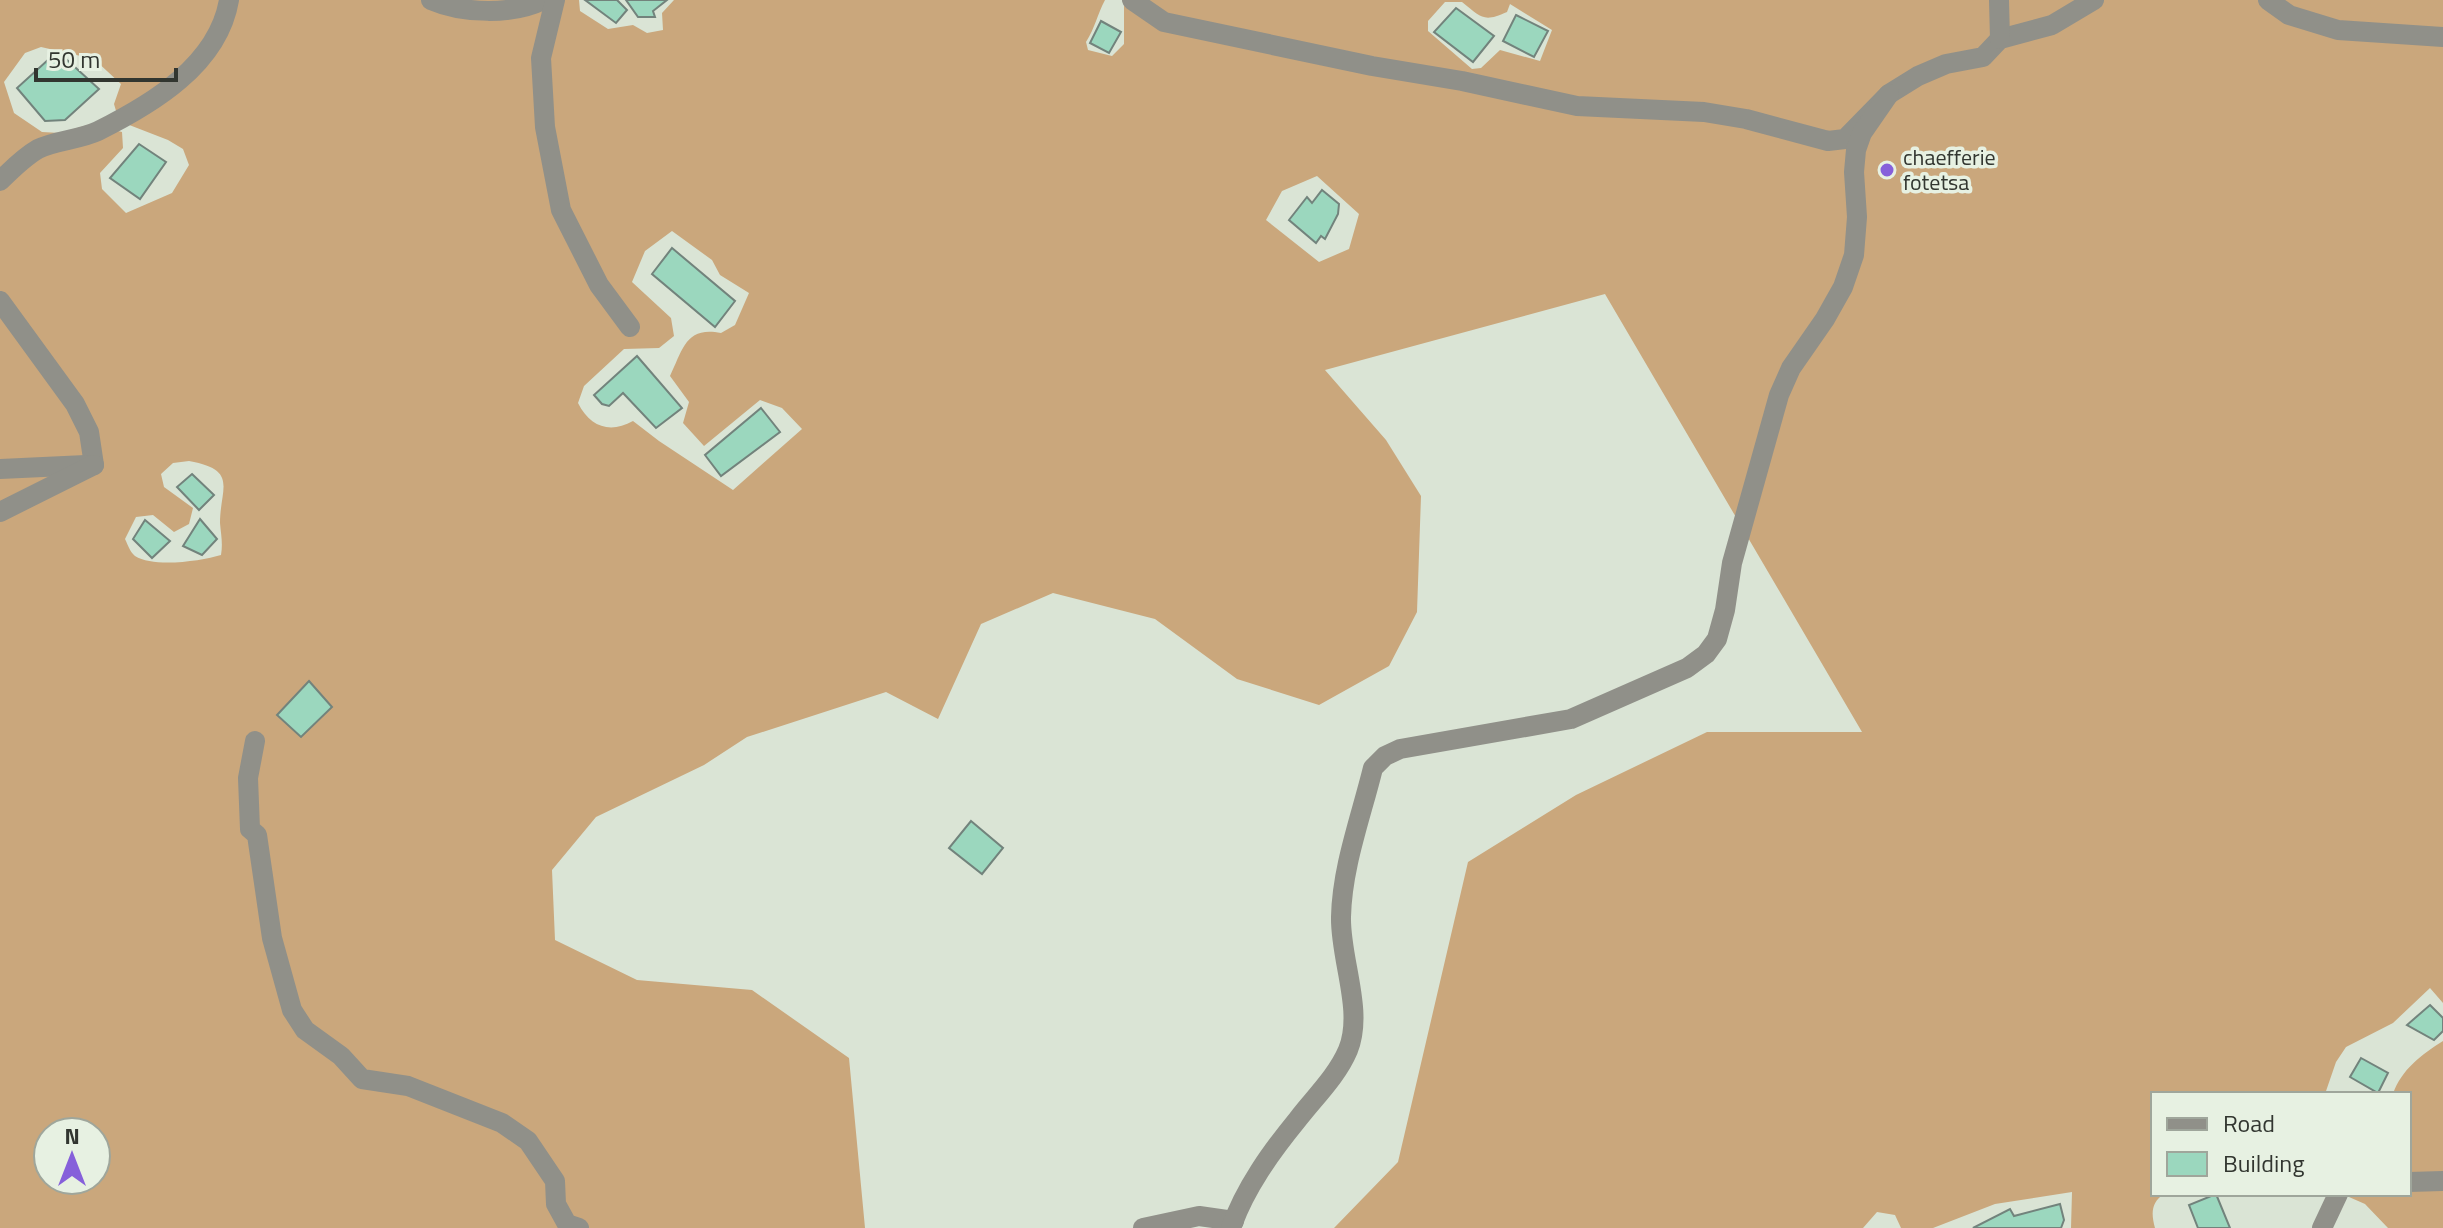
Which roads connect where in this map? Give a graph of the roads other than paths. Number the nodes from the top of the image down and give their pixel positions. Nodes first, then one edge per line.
1 (229, 0) edge
2 (431, 0) edge
3 (543, 0) edge
4 (555, 0) edge
5 (1132, 0) edge
6 (1999, 0) edge
7 (2094, 0) edge
8 (2268, 0) edge
9 (2443, 37) edge
10 (2000, 39) junction
11 (1889, 94) junction
12 (0, 181) edge
13 (0, 301) edge
14 (630, 327) dead end
15 (94, 465) junction
16 (0, 469) edge
17 (0, 512) edge
18 (255, 741) dead end
19 (2443, 1181) edge
20 (2411, 1182) edge
21 (2337, 1196) edge
22 (1233, 1224) edge
23 (579, 1228) edge
24 (1143, 1228) edge
25 (2322, 1228) edge

1 - 12 street
2 - 3 street
4 - 14 street
5 - 11 street
6 - 10 street
7 - 10 street
8 - 9 street
10 - 11 street
11 - 22 street
13 - 15 street
15 - 16 street
15 - 17 street
18 - 23 street
19 - 20 street
21 - 25 street
22 - 24 street

